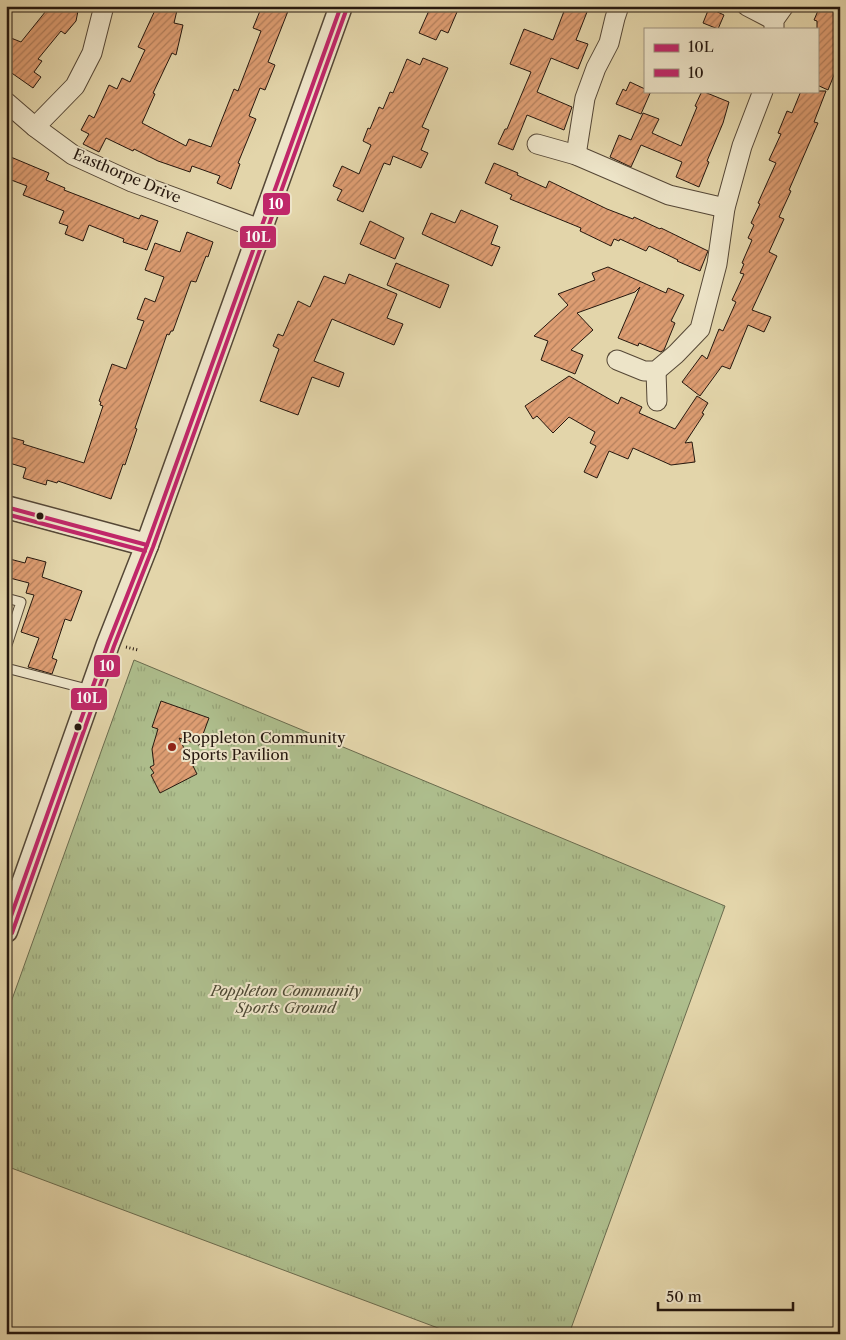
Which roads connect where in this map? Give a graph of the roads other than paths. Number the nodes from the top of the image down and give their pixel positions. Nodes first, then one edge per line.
1 (104, 6) edge
2 (341, 6) edge
3 (619, 6) edge
4 (747, 6) edge
5 (777, 18) edge
6 (763, 92) edge
7 (6, 102) edge
8 (35, 127) junction
9 (537, 144) dead end
10 (576, 155) junction
11 (726, 208) junction
12 (260, 229) junction
13 (617, 360) dead end
14 (656, 371) junction
15 (657, 401) dead end
16 (6, 506) edge
17 (147, 545) junction
18 (6, 598) edge
19 (6, 648) edge
20 (6, 668) edge
21 (92, 690) junction
22 (6, 931) edge

1 - 8 street
2 - 12 street
3 - 10 street
4 - 5 street
6 - 11 street
7 - 8 street, Easthorpe Drive
8 - 12 street, Easthorpe Drive
9 - 10 street
10 - 11 street
11 - 14 street
12 - 17 street
13 - 14 street
14 - 15 street
16 - 17 street
17 - 21 street
18 - 19 lane
20 - 21 lane
21 - 22 street

